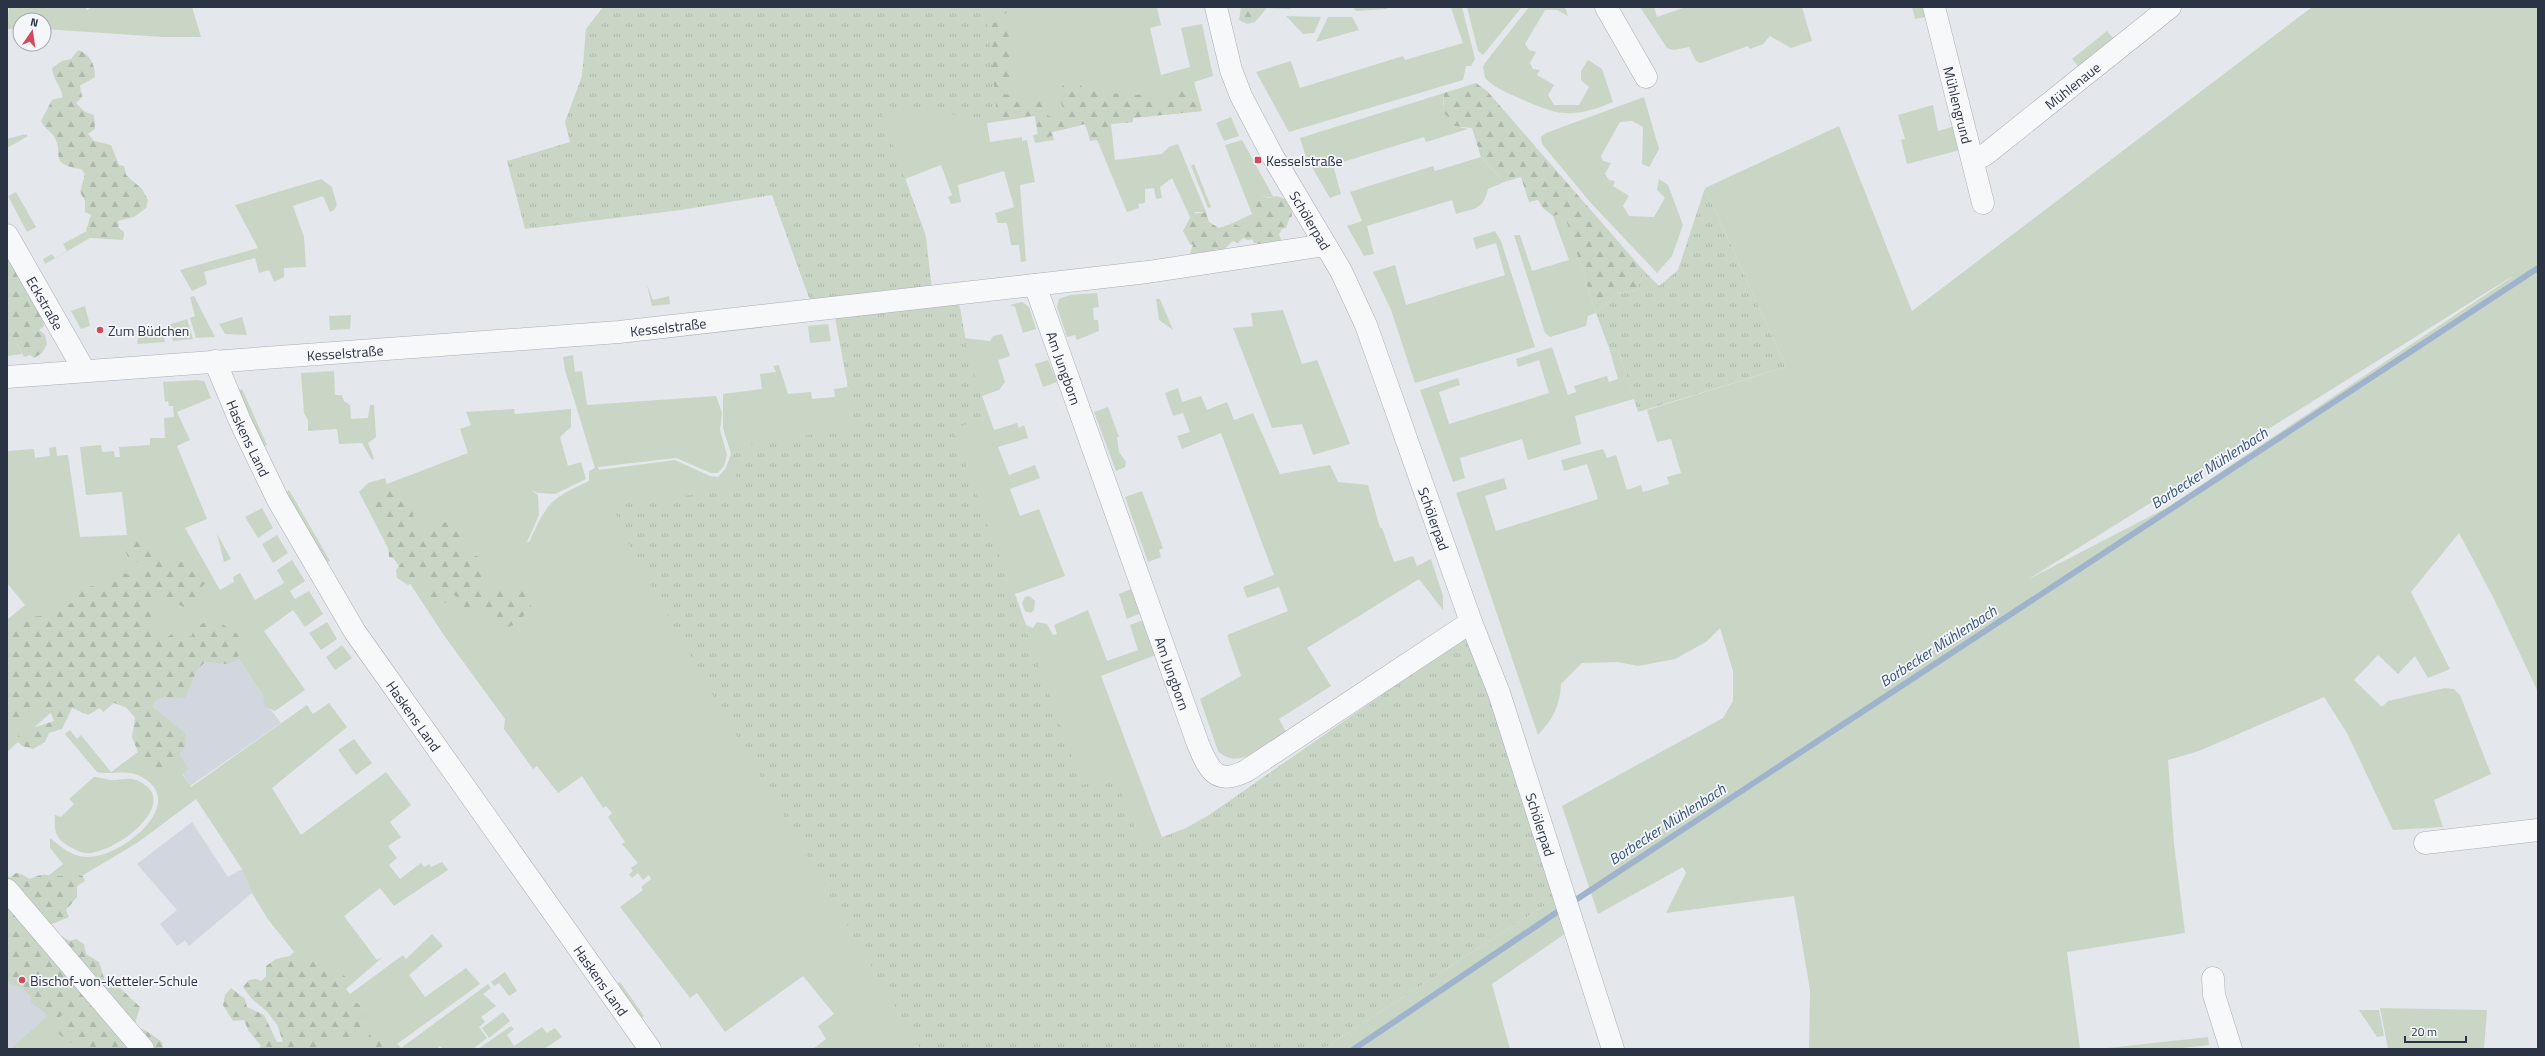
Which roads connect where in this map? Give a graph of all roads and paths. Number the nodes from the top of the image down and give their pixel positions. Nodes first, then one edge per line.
1 (1216, 7) edge
2 (1606, 7) edge
3 (1934, 7) edge
4 (2170, 7) edge
5 (1646, 77) dead end
6 (1973, 161) junction
7 (1983, 202) dead end
8 (7, 235) edge
9 (1325, 245) junction
10 (1035, 285) junction
11 (215, 361) junction
12 (84, 370) junction
13 (7, 377) edge
14 (1471, 622) junction
15 (2538, 830) edge
16 (2425, 843) dead end
17 (7, 890) edge
18 (2213, 978) dead end
19 (143, 1049) edge
20 (650, 1049) edge
21 (1613, 1049) edge
22 (2231, 1049) edge

1 - 9 street, Schölerpad
2 - 5 street
3 - 6 street, Mühlengrund
4 - 6 street, Mühlenaue
6 - 7 street, Mühlengrund
8 - 12 street, Eckstraße
9 - 10 street, Kesselstraße
9 - 14 street, Schölerpad
10 - 11 street, Kesselstraße
10 - 14 street, Am Jungborn
11 - 12 street, Kesselstraße
11 - 20 street, Haskens Land
12 - 13 street, Kesselstraße
14 - 21 street, Schölerpad
15 - 16 street
17 - 19 street
18 - 22 street

